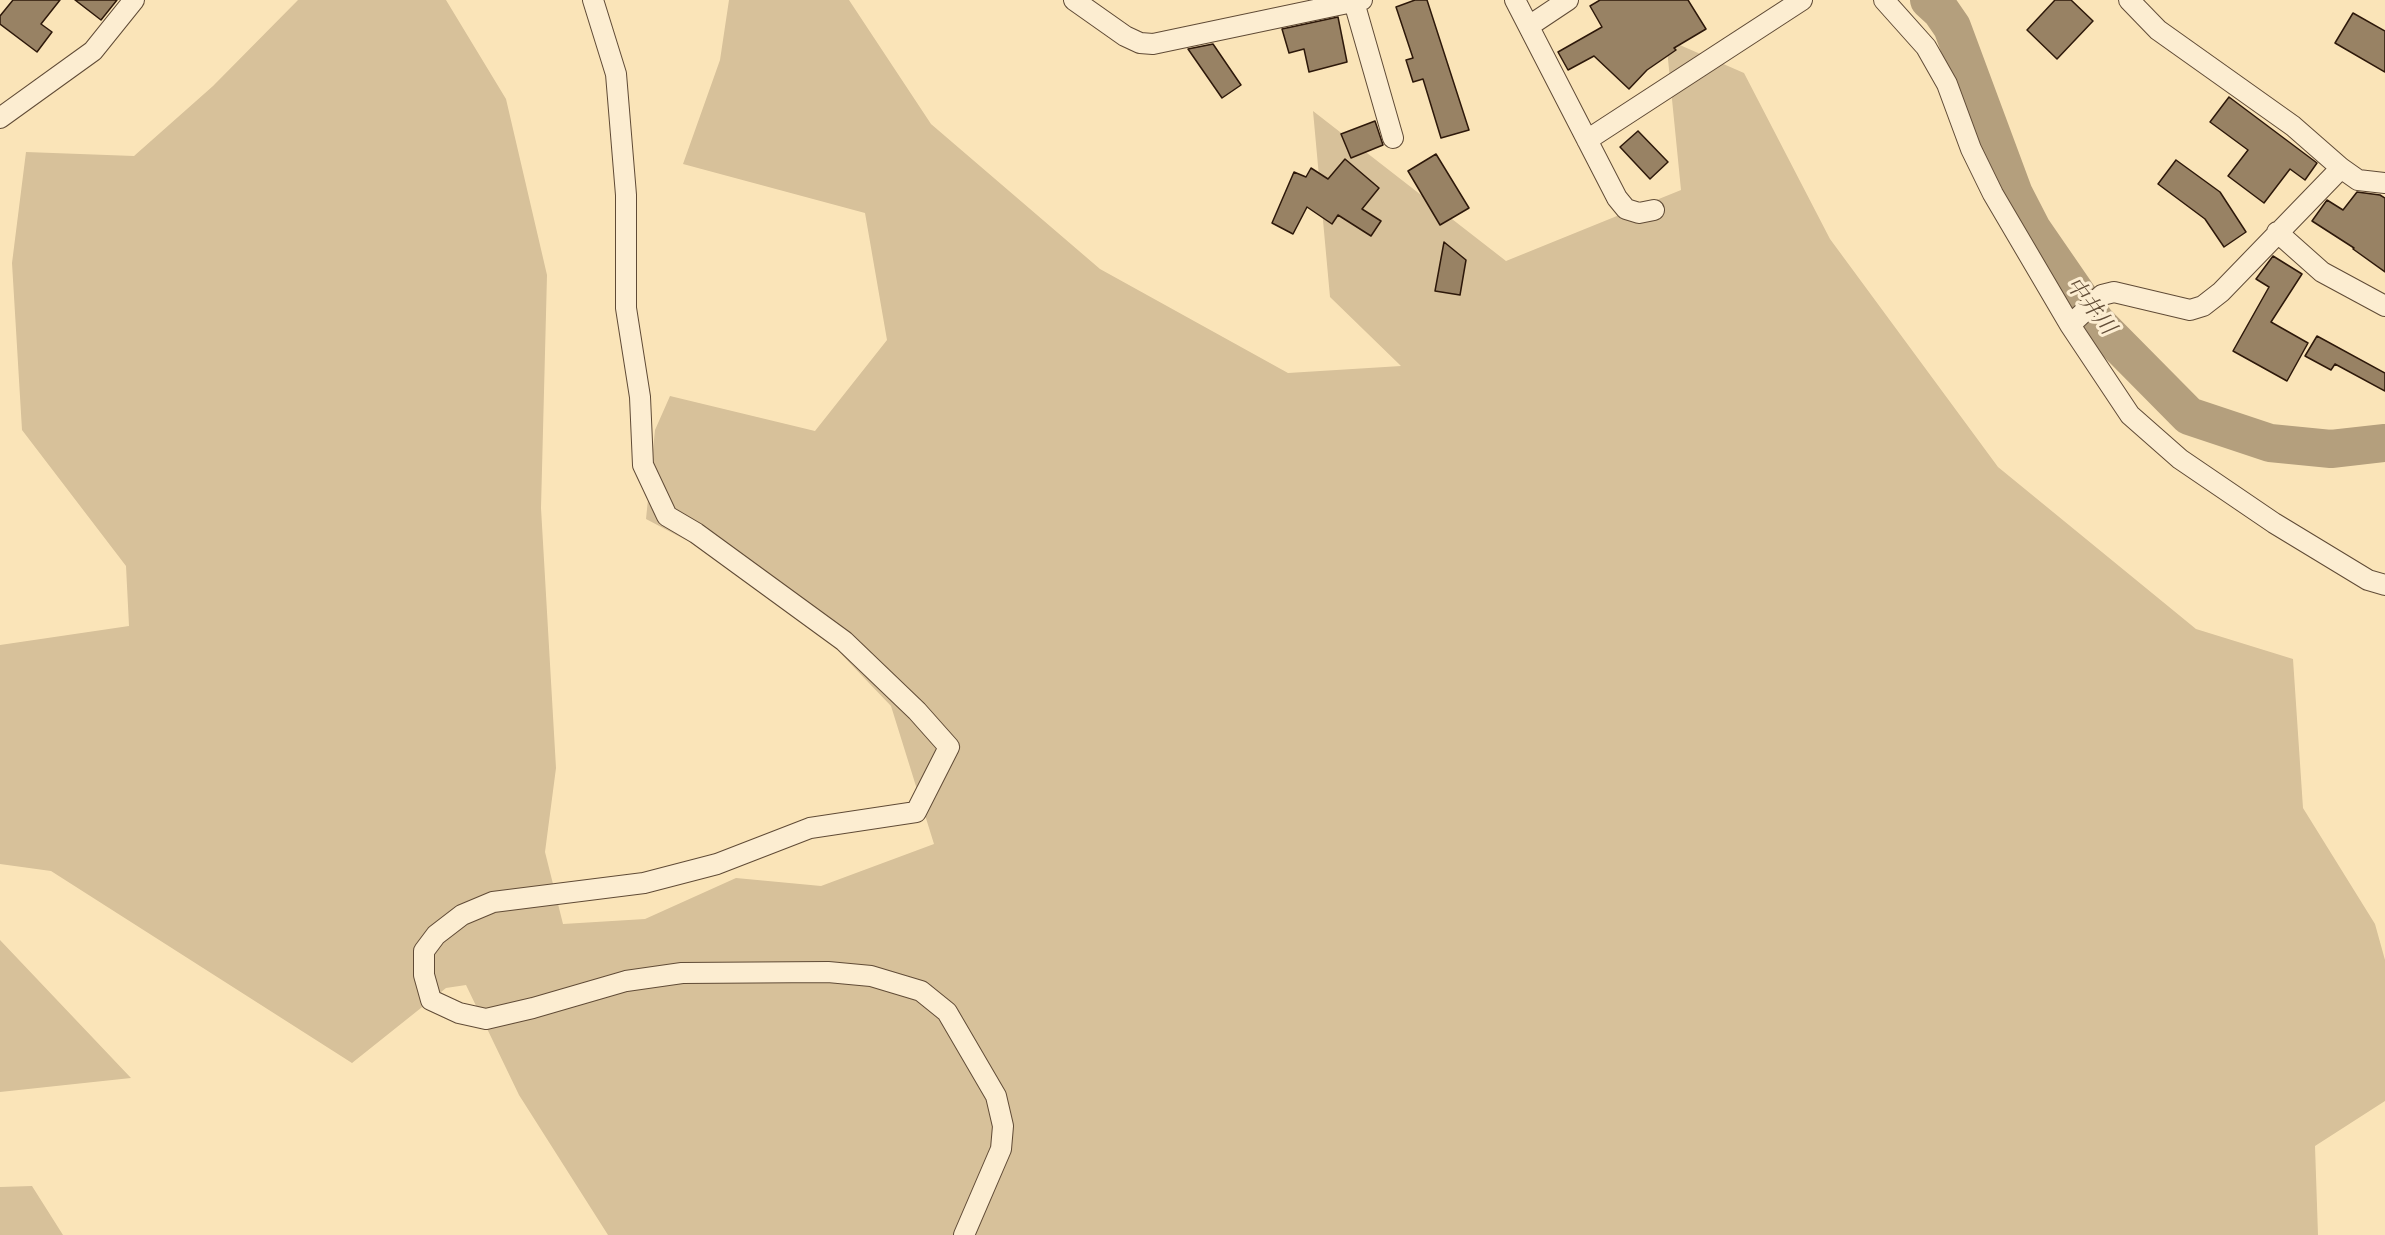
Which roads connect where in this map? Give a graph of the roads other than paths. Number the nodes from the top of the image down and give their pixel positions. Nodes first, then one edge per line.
1 (134, 0) edge
2 (593, 0) edge
3 (1074, 0) edge
4 (1515, 0) edge
5 (1569, 0) edge
6 (1802, 0) edge
7 (1884, 0) edge
8 (2129, 0) edge
9 (1358, 1) edge
10 (1528, 26) junction
11 (0, 118) edge
12 (1393, 138) dead end
13 (1587, 140) junction
14 (2341, 168) junction
15 (2385, 183) edge
16 (1654, 210) dead end
17 (2277, 232) junction
18 (2385, 306) edge
19 (2075, 321) junction
20 (2385, 585) edge
21 (964, 1235) edge

1 - 11 street
2 - 21 street
3 - 9 street
4 - 10 street
5 - 10 street
6 - 13 street
7 - 19 street
8 - 14 street
9 - 12 street
10 - 13 street
13 - 16 street
14 - 15 street
14 - 17 street
17 - 18 street
17 - 19 street
19 - 20 street

